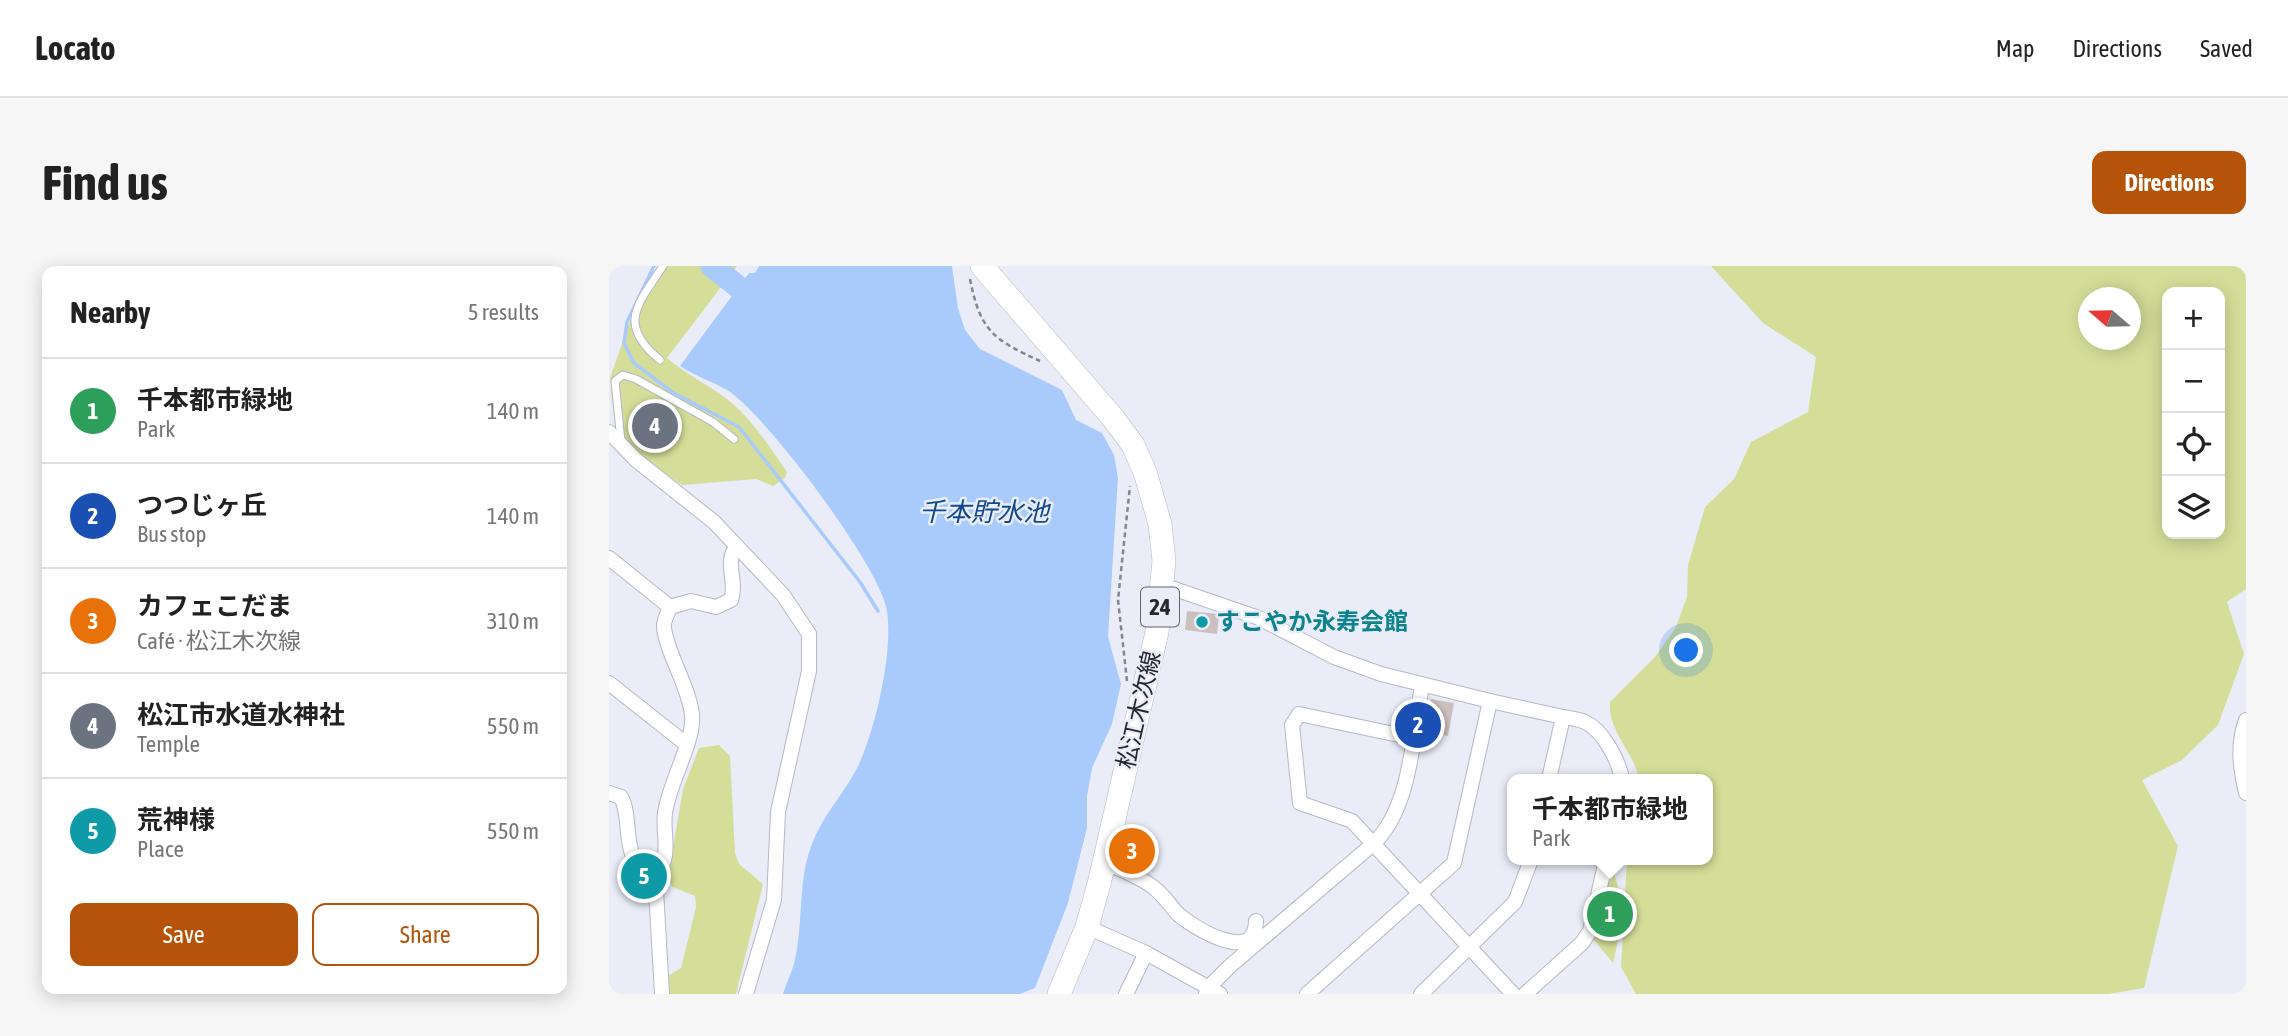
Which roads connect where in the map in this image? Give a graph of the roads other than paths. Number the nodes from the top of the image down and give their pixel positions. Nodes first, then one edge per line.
1 (663, 266) edge
2 (976, 272) edge
3 (660, 360) dead end
4 (609, 432) edge
5 (734, 439) dead end
6 (621, 446) junction
7 (737, 547) junction
8 (609, 558) edge
9 (1163, 585) junction
10 (670, 607) junction
11 (609, 682) edge
12 (1422, 685) junction
13 (1490, 701) junction
14 (1563, 717) junction
15 (2246, 720) edge
16 (1413, 738) junction
17 (686, 744) junction
18 (1550, 774) edge
19 (1621, 774) edge
20 (609, 793) edge
21 (2246, 793) edge
22 (1373, 844) junction
23 (1104, 862) junction
24 (1529, 865) edge
25 (1605, 865) edge
26 (655, 873) junction
27 (1420, 894) junction
28 (1256, 921) dead end
29 (1087, 927) junction
30 (1470, 948) junction
31 (1146, 953) junction
32 (662, 975) junction
33 (1212, 991) edge
34 (650, 994) edge
35 (663, 994) edge
36 (746, 994) edge
37 (1059, 994) edge
38 (1126, 994) edge
39 (1307, 994) edge
40 (1421, 994) edge
41 (1513, 994) edge
42 (1525, 994) edge

1 - 3 lane
2 - 9 main road, 松江木次線 / 24
4 - 6 street
5 - 6 lane
6 - 7 street
7 - 10 street
7 - 36 street
8 - 10 street
9 - 12 street
9 - 23 main road, 松江木次線 / 24
10 - 17 street
11 - 17 street
12 - 13 street
12 - 16 street
13 - 14 street
13 - 27 street
14 - 18 street
14 - 19 street
15 - 21 street
16 - 22 street
16 - 22 street
17 - 26 street
20 - 26 street
22 - 27 street
22 - 33 street
23 - 28 street
23 - 29 main road, 松江木次線 / 24
24 - 30 street
25 - 42 street
26 - 32 street
27 - 30 street
27 - 39 street
29 - 31 street
29 - 37 main road, 松江木次線 / 24
30 - 40 street
30 - 41 street
31 - 33 street
31 - 38 street
32 - 34 street
32 - 35 street

